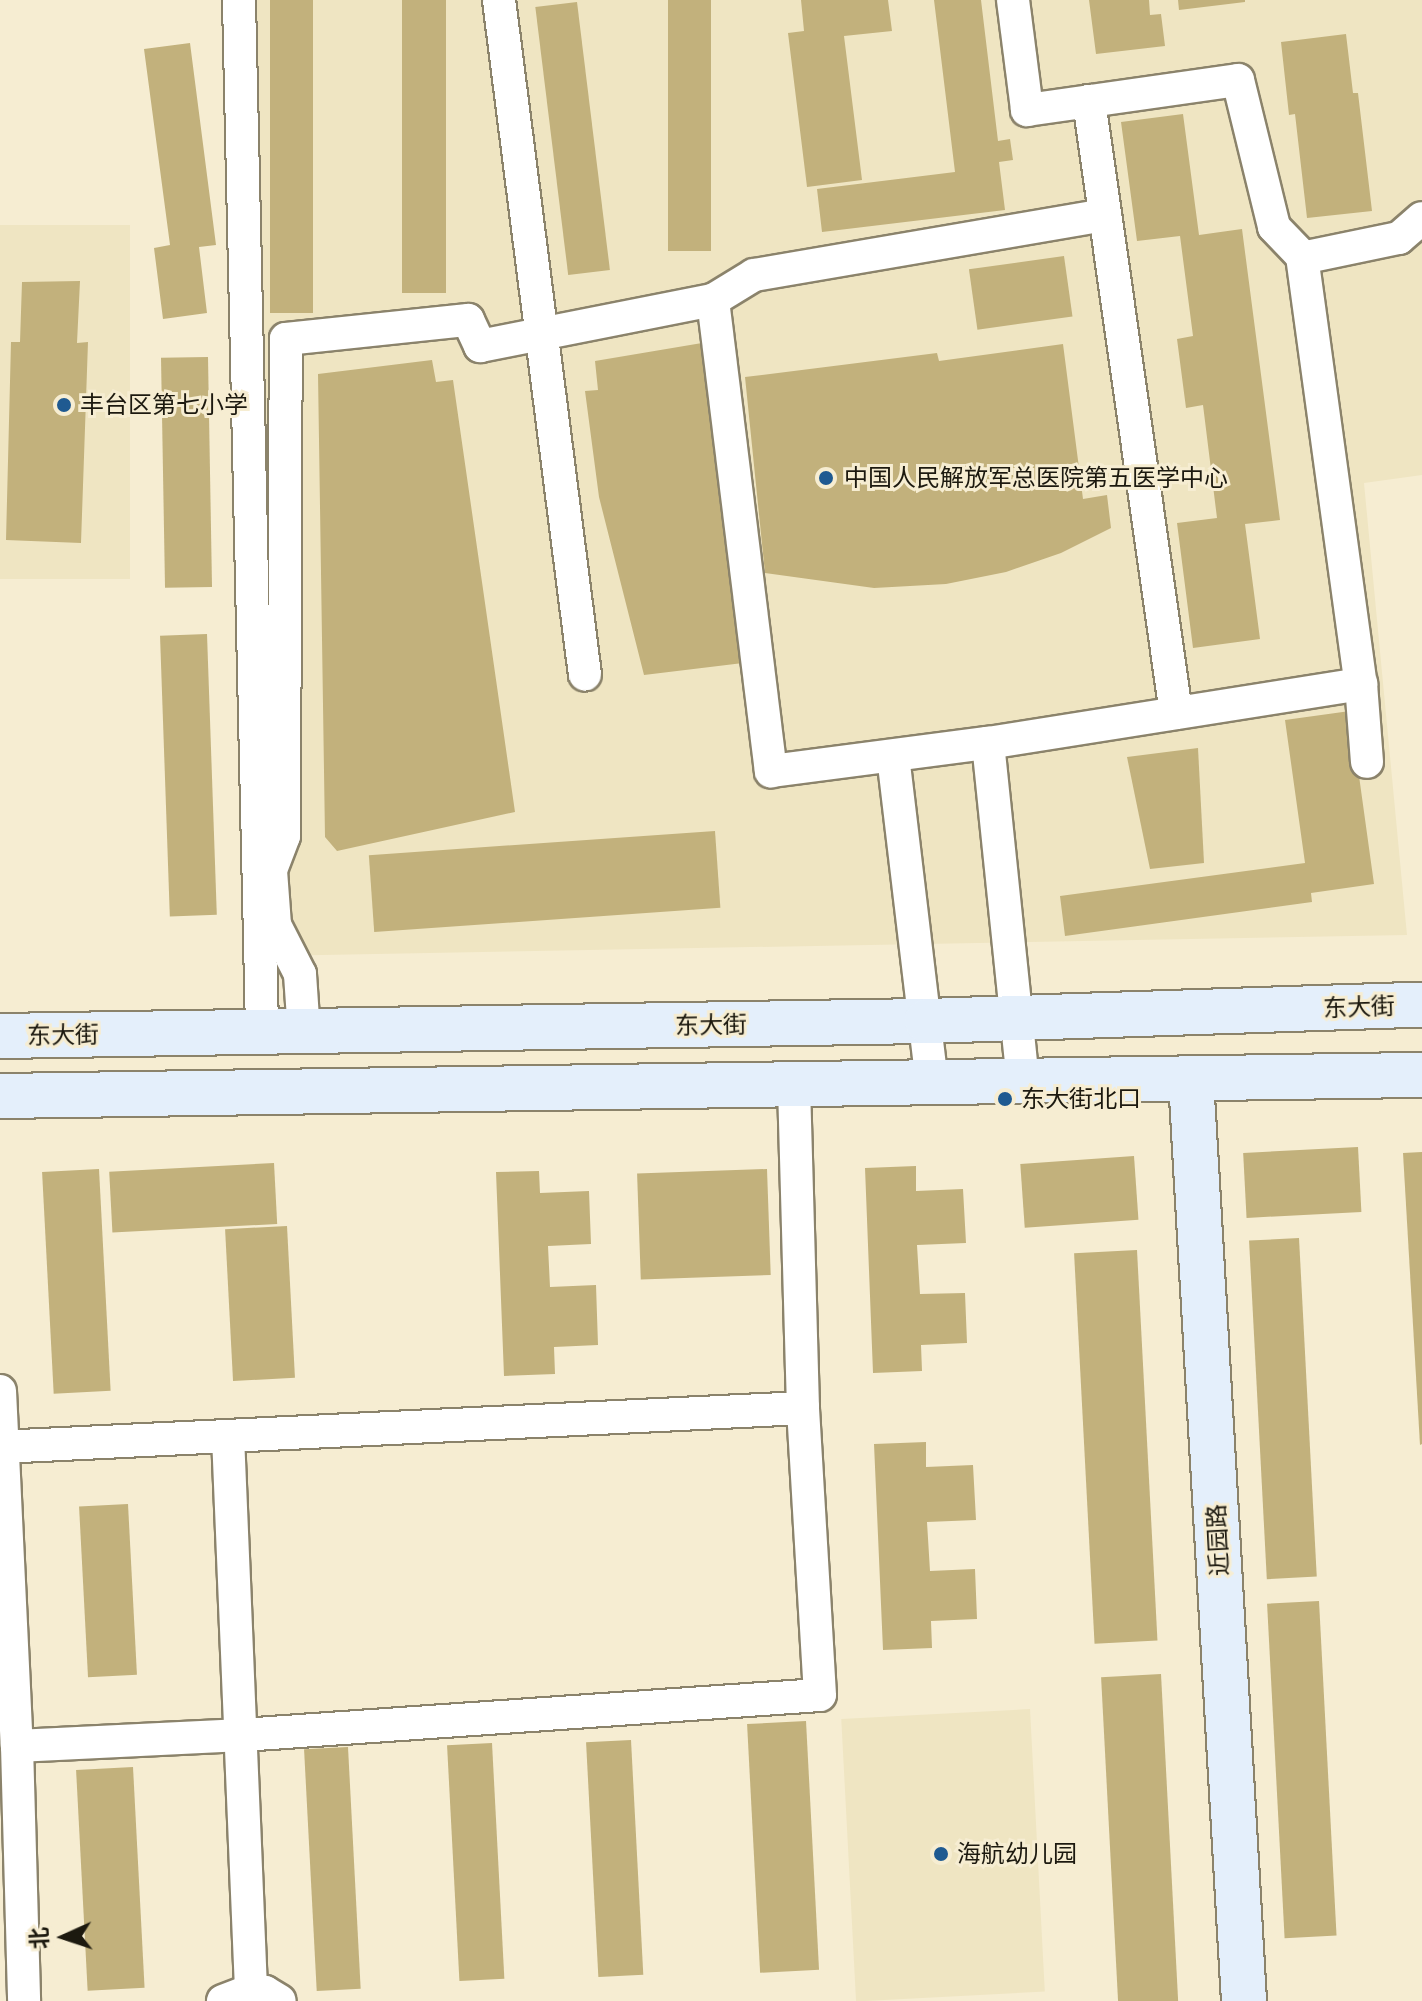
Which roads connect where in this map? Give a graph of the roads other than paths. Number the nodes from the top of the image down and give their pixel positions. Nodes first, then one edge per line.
1 (239, 0) edge
2 (499, 0) edge
3 (1013, 0) edge
4 (1089, 101) junction
5 (1105, 215) junction
6 (1422, 218) edge
7 (1302, 258) junction
8 (713, 300) junction
9 (543, 333) junction
10 (585, 675) dead end
11 (1361, 684) junction
12 (1176, 713) junction
13 (988, 743) junction
14 (893, 756) junction
15 (1367, 762) dead end
16 (1422, 1005) edge
17 (1018, 1018) junction
18 (927, 1021) junction
19 (283, 1033) junction
20 (0, 1036) edge
21 (1422, 1075) edge
22 (1191, 1079) junction
23 (1023, 1081) junction
24 (932, 1082) junction
25 (794, 1084) junction
26 (0, 1096) edge
27 (0, 1391) edge
28 (803, 1408) junction
29 (228, 1436) junction
30 (2, 1447) edge
31 (242, 1735) junction
32 (17, 1746) junction
33 (251, 1997) edge
34 (24, 2001) edge
35 (1244, 2001) edge

1 - 19 street
2 - 9 street
3 - 4 street
4 - 5 street
4 - 7 street
5 - 8 street
5 - 12 street
6 - 7 street
7 - 11 street
8 - 9 street
8 - 14 street
9 - 10 street
9 - 19 street
11 - 12 street
11 - 15 street
12 - 13 street
13 - 14 street
13 - 17 street
14 - 18 street
16 - 17 main road, 东大街
17 - 18 main road, 东大街
17 - 23 street
18 - 19 main road, 东大街
18 - 24 street
19 - 20 main road, 东大街
21 - 22 main road
22 - 23 main road
22 - 35 main road, 近园路
23 - 24 main road
24 - 25 main road
25 - 26 main road
25 - 28 street
27 - 30 street
28 - 29 street
28 - 31 street
29 - 30 street
29 - 31 street
30 - 32 street
31 - 32 street
31 - 33 street
32 - 34 street

